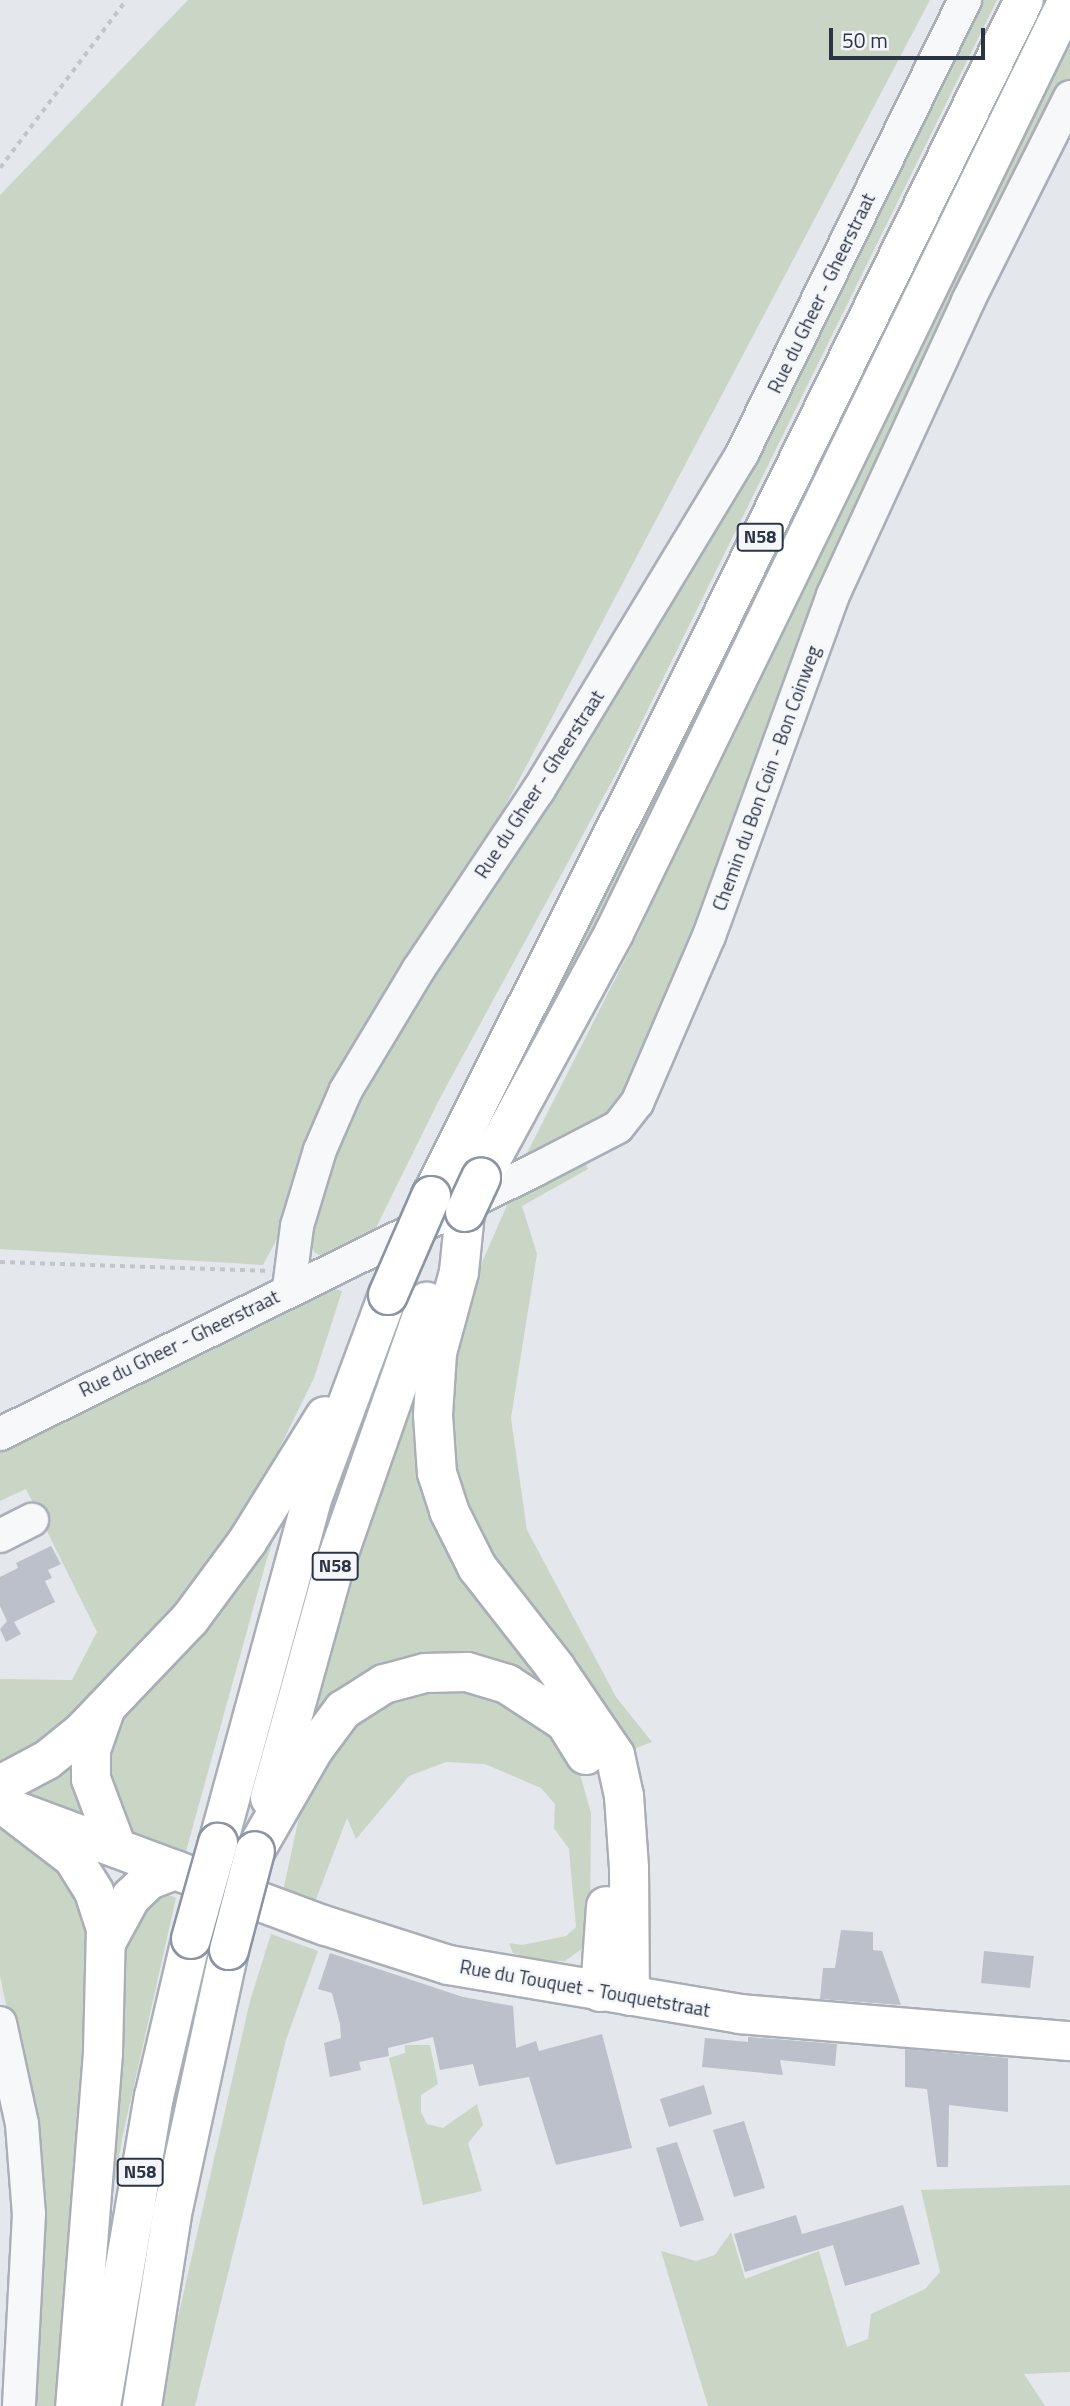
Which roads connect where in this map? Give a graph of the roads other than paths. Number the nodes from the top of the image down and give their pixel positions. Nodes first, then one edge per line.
1 (965, 0) edge
2 (1024, 0) edge
3 (1068, 0) edge
4 (1070, 97) edge
5 (448, 1204) junction
6 (290, 1280) junction
7 (446, 1280) junction
8 (363, 1355) junction
9 (0, 1434) edge
10 (32, 1520) dead end
11 (0, 1536) edge
12 (105, 1710) junction
13 (3, 1800) edge
14 (117, 1848) junction
15 (255, 1851) junction
16 (174, 1870) junction
17 (107, 1941) junction
18 (615, 1994) junction
19 (0, 2023) edge
20 (1070, 2041) edge
21 (19, 2406) edge
22 (75, 2406) edge
23 (101, 2406) edge
24 (142, 2406) edge

1 - 6 street, Rue du Gheer - Gheerstraat
2 - 5 main road, N58
3 - 5 main road, N58, bridge
4 - 6 street, Chemin du Bon Coin - Bon Coinweg
5 - 7 main road, N58
5 - 8 main road, N58, bridge
6 - 9 street, Rue du Gheer - Gheerstraat
7 - 15 main road, N58
7 - 18 main road
8 - 12 main road
8 - 23 main road, N58, bridge
10 - 11 street
12 - 13 main road
12 - 14 main road
13 - 14 main road, Rue du Touquet - Touquetstraat
13 - 17 main road
14 - 16 main road, Rue du Touquet - Touquetstraat
15 - 18 main road
15 - 24 main road, N58, bridge
16 - 17 main road
16 - 18 main road, Rue du Touquet - Touquetstraat
17 - 22 main road
18 - 20 main road, Rue du Touquet - Touquetstraat
19 - 21 street

